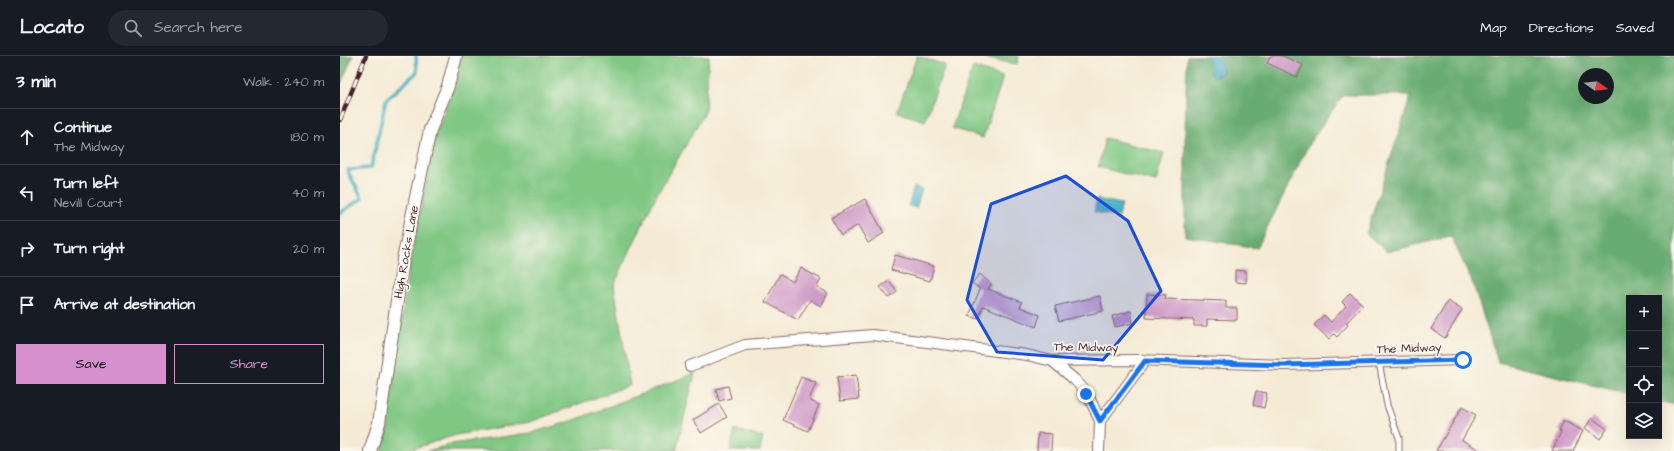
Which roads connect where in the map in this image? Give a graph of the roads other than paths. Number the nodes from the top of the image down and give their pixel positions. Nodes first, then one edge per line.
1 (456, 56) edge
2 (1463, 360) dead end
3 (1052, 361) junction
4 (1145, 361) junction
5 (1379, 362) junction
6 (690, 366) dead end
7 (1100, 421) junction
8 (370, 451) edge
9 (1099, 451) edge
10 (1399, 451) edge

1 - 8 street, High Rocks Lane
2 - 5 street, The Midway
3 - 4 street, The Midway
3 - 6 street, The Midway
3 - 7 street
4 - 5 street, The Midway
4 - 7 street
5 - 10 lane
7 - 9 street

